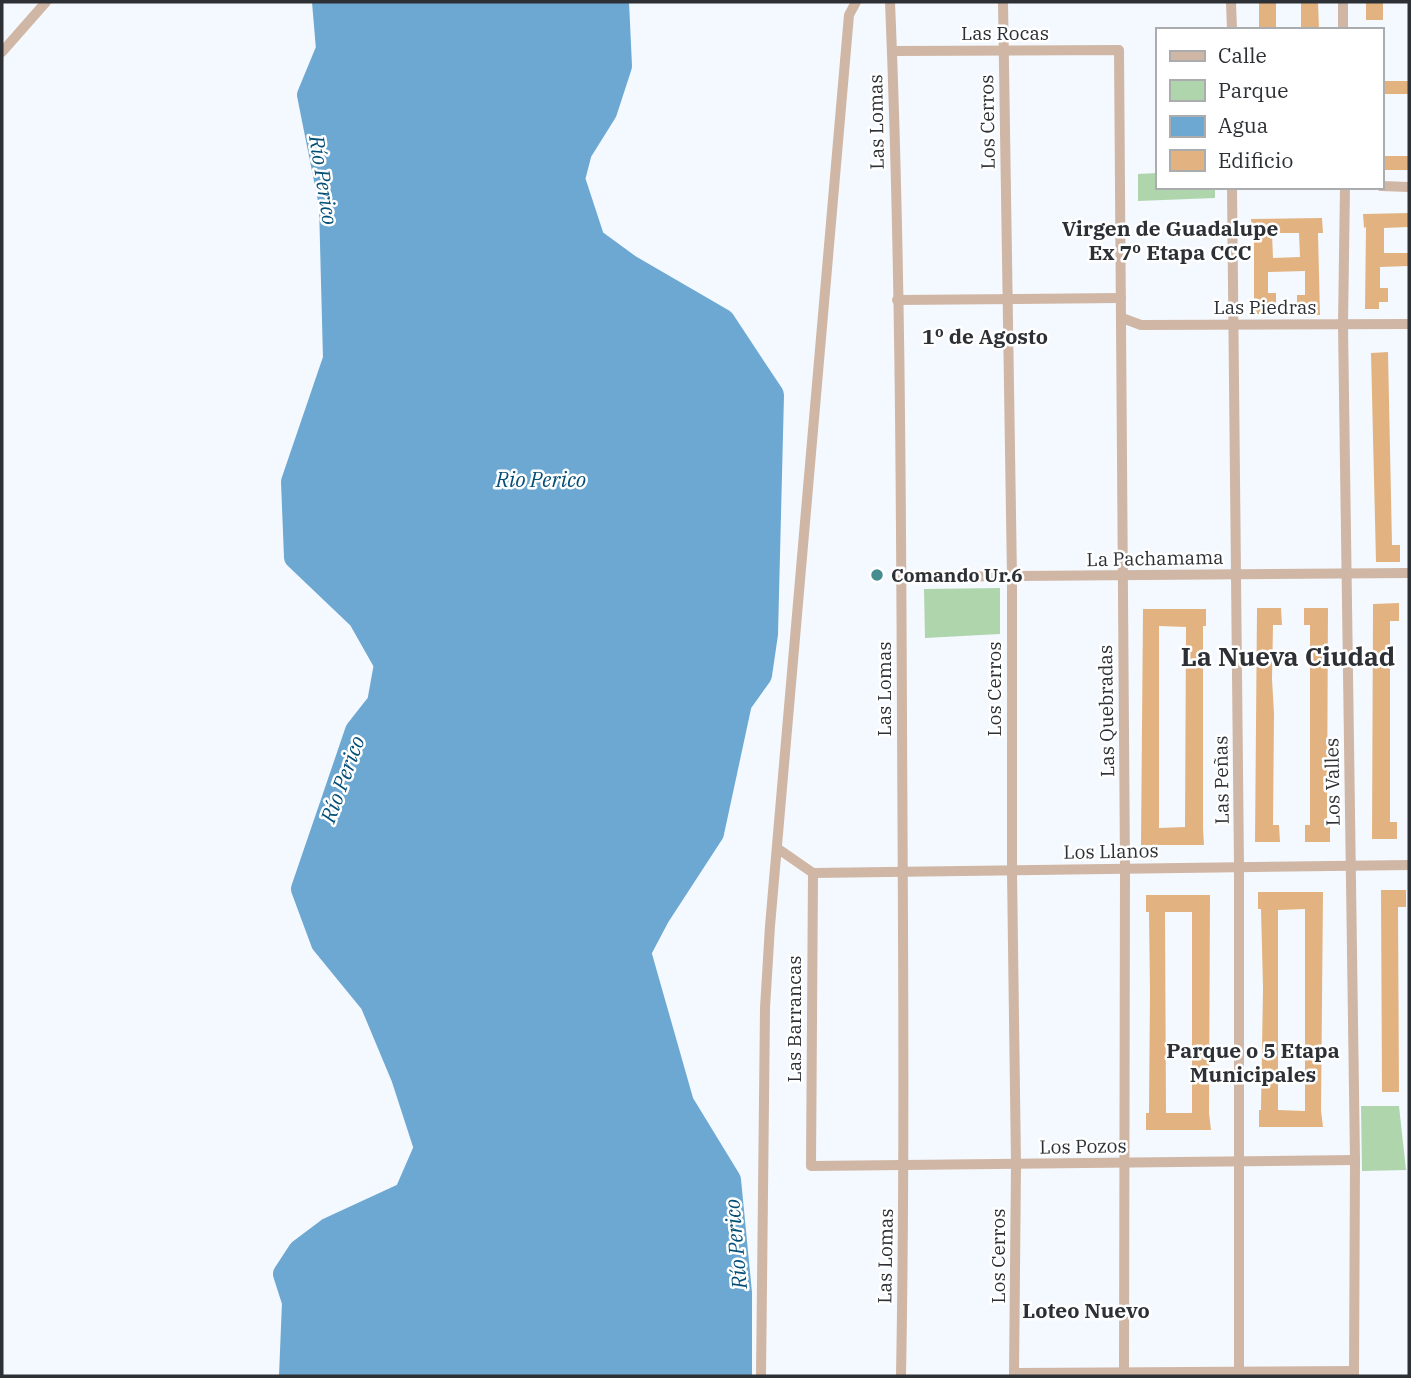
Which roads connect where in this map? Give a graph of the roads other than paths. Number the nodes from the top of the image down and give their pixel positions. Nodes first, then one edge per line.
1 (46, 2) edge
2 (856, 2) edge
3 (890, 2) edge
4 (1003, 2) edge
5 (1231, 2) edge
6 (1343, 2) edge
7 (1232, 28) edge
8 (1343, 28) edge
9 (1003, 50) junction
10 (1119, 50) joint
11 (892, 51) junction
12 (2, 52) edge
13 (1383, 186) edge
14 (1409, 187) edge
15 (1233, 189) edge
16 (1345, 189) edge
17 (1121, 298) junction
18 (897, 300) junction
19 (1007, 300) junction
20 (1122, 318) junction
21 (1409, 324) edge
22 (1232, 325) junction
23 (1343, 325) junction
24 (1347, 573) junction
25 (1409, 573) edge
26 (1236, 574) junction
27 (1122, 576) junction
28 (901, 577) junction
29 (1012, 578) junction
30 (777, 848) junction
31 (1350, 865) junction
32 (1409, 865) edge
33 (1125, 867) junction
34 (1239, 867) junction
35 (902, 872) junction
36 (1012, 872) junction
37 (813, 873) junction
38 (1355, 1160) junction
39 (1237, 1161) junction
40 (1125, 1162) junction
41 (1016, 1164) junction
42 (811, 1166) joint
43 (904, 1166) junction
44 (1238, 1372) junction
45 (1124, 1373) junction
46 (1354, 1373) edge
47 (1014, 1375) edge
48 (761, 1376) edge
49 (901, 1376) edge

1 - 12 street
2 - 30 street
3 - 11 street, Las Lomas
4 - 9 street, Los Cerros
5 - 7 street
6 - 8 street
9 - 10 street, Las Rocas
9 - 11 street, Las Rocas
9 - 19 street, Los Cerros
10 - 17 street, Las Quebradas
11 - 18 street, Las Lomas
13 - 14 street
15 - 22 street, Las Peñas
16 - 23 street, Los Valles
17 - 19 street
17 - 20 street, Las Quebradas
18 - 19 street
18 - 28 street, Las Lomas
19 - 29 street, Los Cerros
20 - 22 street, Las Piedras
20 - 27 street, Las Quebradas
21 - 23 street, Las Piedras
22 - 23 street, Las Piedras
22 - 26 street, Las Peñas
23 - 24 street, Los Valles
24 - 25 street, La Pachamama
24 - 26 street, La Pachamama
24 - 31 street, Los Valles
26 - 27 street, La Pachamama
26 - 34 street, Las Peñas
27 - 29 street, La Pachamama
27 - 33 street, Las Quebradas
28 - 29 street, La Pachamama
28 - 35 street, Las Lomas
29 - 36 street, Los Cerros
30 - 37 street
30 - 48 street
31 - 32 street, Los Llanos
31 - 34 street, Los Llanos
31 - 38 street, Los Valles
33 - 34 street, Los Llanos
33 - 36 street, Los Llanos
33 - 40 street, Las Quebradas
34 - 39 street, Las Peñas
35 - 36 street, Los Llanos
35 - 37 street, Los Llanos
35 - 43 street, Las Lomas
36 - 41 street, Los Cerros
37 - 42 street, Las Barrancas
38 - 39 street, Los Pozos
38 - 46 street, Los Valles
39 - 40 street, Los Pozos
39 - 44 street, Las Peñas
40 - 41 street, Los Pozos
40 - 45 street, Las Quebradas
41 - 43 street, Los Pozos
41 - 47 street, Los Cerros
42 - 43 street, Los Pozos
43 - 49 street, Las Lomas
44 - 45 street
44 - 46 street
45 - 47 street

